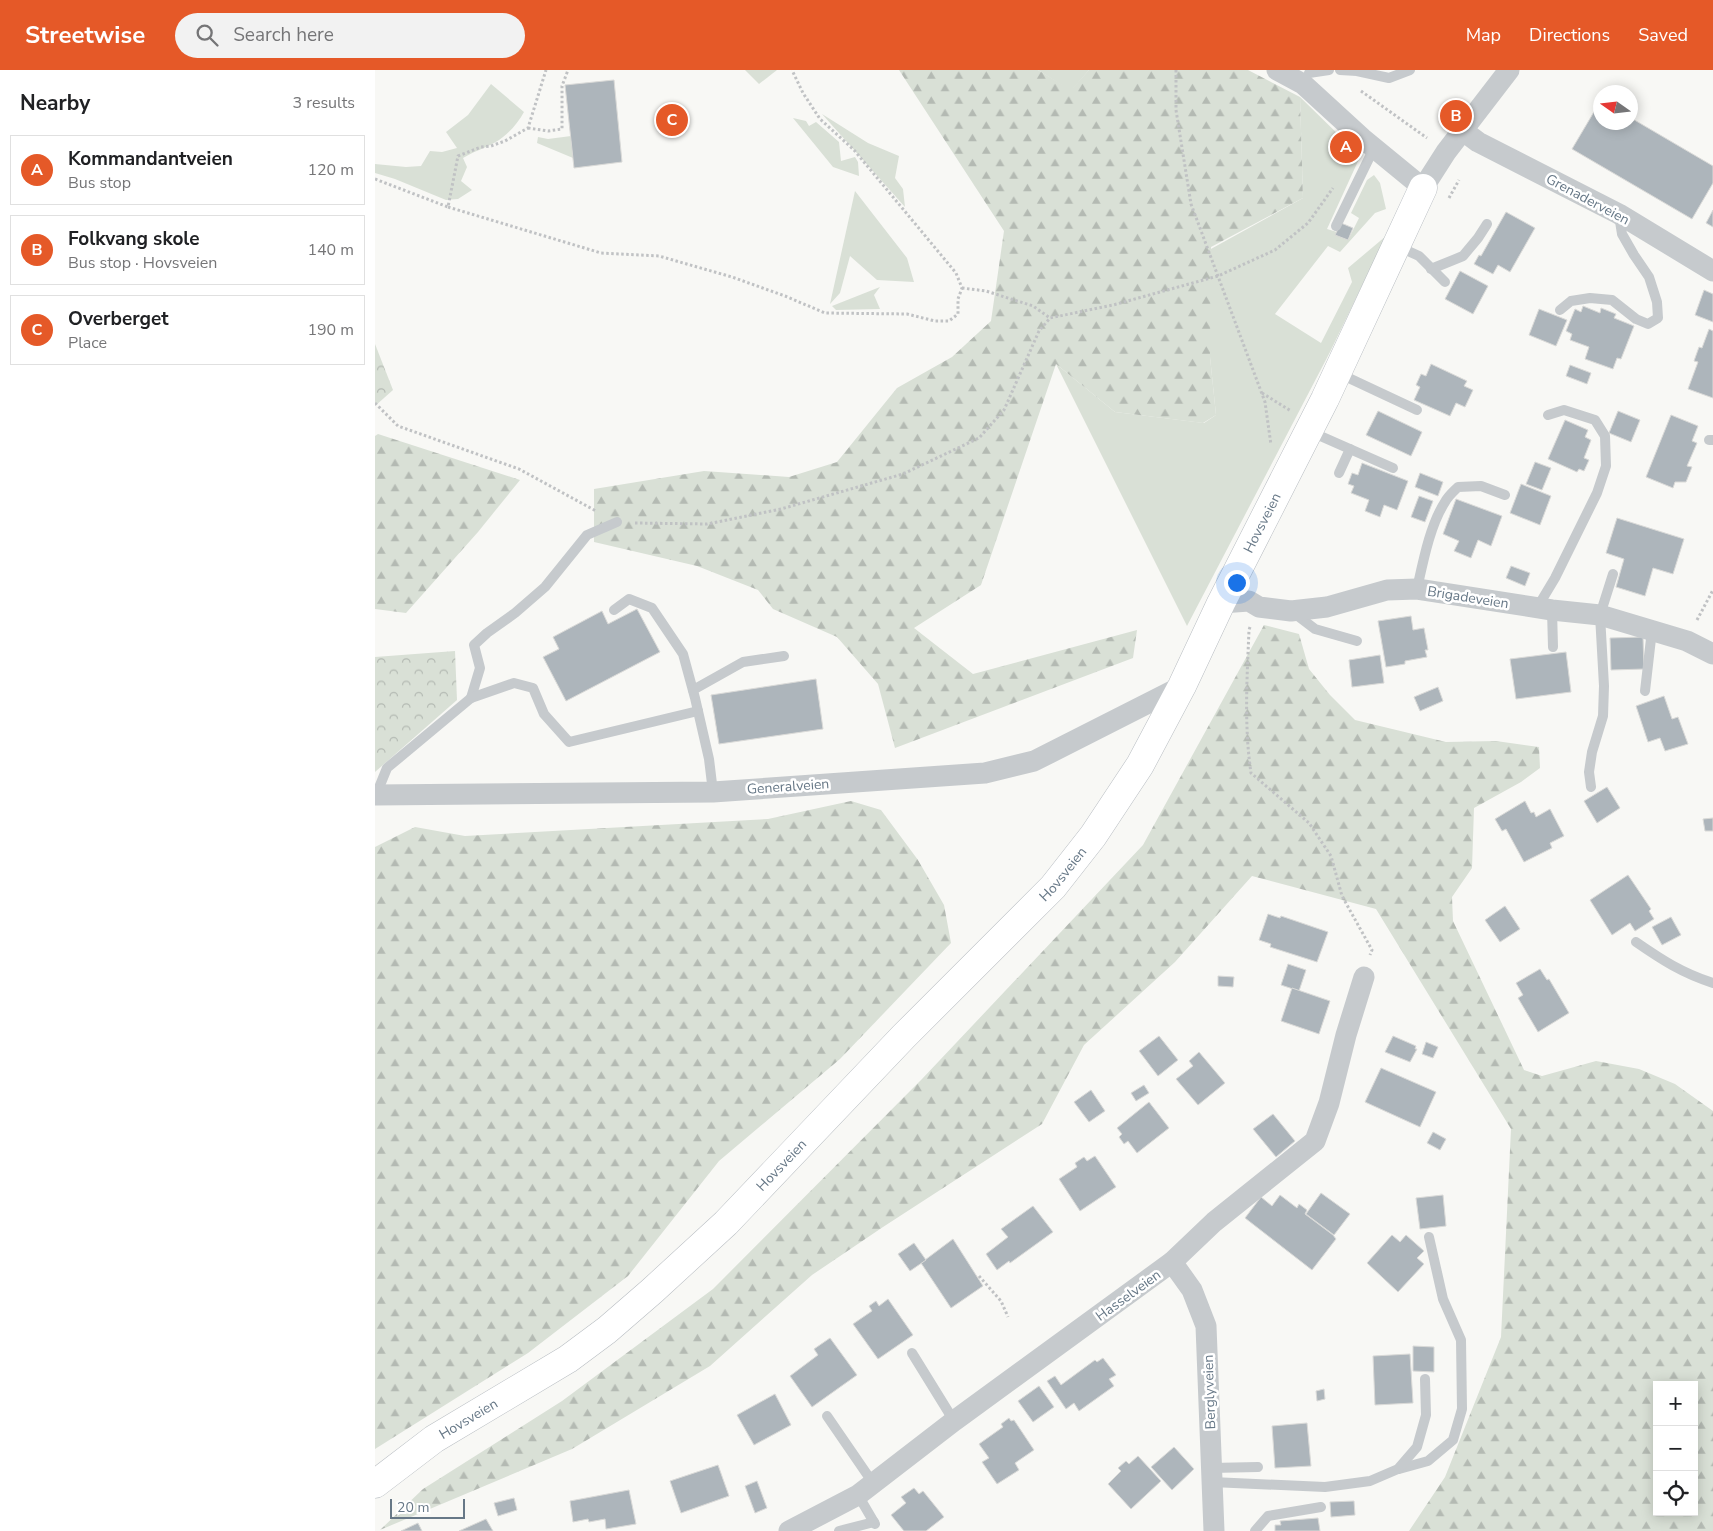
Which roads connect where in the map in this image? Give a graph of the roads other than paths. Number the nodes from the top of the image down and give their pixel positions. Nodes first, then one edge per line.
1 (1277, 70) edge
2 (1340, 70) edge
3 (1410, 70) edge
4 (1509, 70) edge
5 (1313, 74) edge
6 (1462, 130) junction
7 (1374, 148) junction
8 (1423, 188) junction
9 (1619, 214) junction
10 (1487, 224) dead end
11 (1336, 226) dead end
12 (1396, 246) junction
13 (1431, 268) junction
14 (1713, 271) edge
15 (1445, 282) dead end
16 (1559, 310) dead end
17 (1337, 373) junction
18 (1417, 410) dead end
19 (1548, 415) dead end
20 (1310, 427) junction
21 (1350, 449) junction
22 (1393, 468) dead end
23 (1339, 473) dead end
24 (1505, 496) dead end
25 (617, 522) road end
26 (1613, 574) dead end
27 (1417, 589) junction
28 (1221, 603) junction
29 (1544, 609) junction
30 (614, 610) dead end
31 (1291, 611) junction
32 (1600, 615) junction
33 (1652, 630) junction
34 (1357, 642) dead end
35 (1553, 647) dead end
36 (1713, 654) edge
37 (784, 656) dead end
38 (1182, 686) junction
39 (693, 690) junction
40 (1645, 691) dead end
41 (471, 698) junction
42 (698, 711) junction
43 (1591, 787) dead end
44 (713, 792) junction
45 (376, 795) edge
46 (1635, 942) dead end
47 (1364, 977) road end
48 (1713, 983) edge
49 (1429, 1237) dead end
50 (1172, 1262) junction
51 (912, 1353) dead end
52 (1425, 1379) dead end
53 (827, 1416) dead end
54 (954, 1421) junction
55 (1259, 1467) dead end
56 (1398, 1469) junction
57 (1212, 1475) junction
58 (375, 1484) edge
59 (866, 1489) junction
60 (1321, 1507) dead end
61 (789, 1531) edge
62 (839, 1531) edge
63 (1214, 1531) edge
64 (1255, 1531) edge

1 - 5 street
2 - 3 lane
4 - 6 street, Hovsveien
5 - 7 street
6 - 8 street, Hovsveien
6 - 9 street, Grenaderveien
7 - 8 street
7 - 11 lane
8 - 12 street, Hovsveien
9 - 14 street, Grenaderveien
9 - 16 lane
10 - 13 lane
12 - 13 lane
12 - 17 street, Hovsveien
13 - 15 lane
17 - 18 lane
17 - 20 street, Hovsveien
19 - 29 lane
20 - 21 lane
20 - 28 street, Hovsveien
21 - 22 lane
21 - 23 lane
24 - 27 lane
25 - 41 lane
26 - 32 lane
27 - 29 street, Brigadeveien
27 - 31 street, Brigadeveien
28 - 31 street, Brigadeveien
28 - 38 street, Hovsveien
29 - 32 street, Brigadeveien
29 - 35 lane
30 - 39 lane
31 - 34 lane
32 - 33 street, Brigadeveien
32 - 43 lane
33 - 36 street, Brigadeveien
33 - 40 lane
37 - 39 lane
38 - 44 street, Generalveien
38 - 58 street, Hovsveien
39 - 42 lane
41 - 42 lane
41 - 45 lane
42 - 44 lane
44 - 45 street, Generalveien
46 - 48 lane
47 - 50 street, Hasselveien
49 - 56 lane
50 - 54 street, Hasselveien
50 - 57 street, Berglyveien
51 - 54 lane
52 - 56 lane
53 - 59 lane
54 - 59 street, Hasselveien
55 - 57 lane
56 - 57 lane
57 - 63 street, Berglyveien
59 - 61 street, Hasselveien
59 - 62 lane
60 - 64 lane

